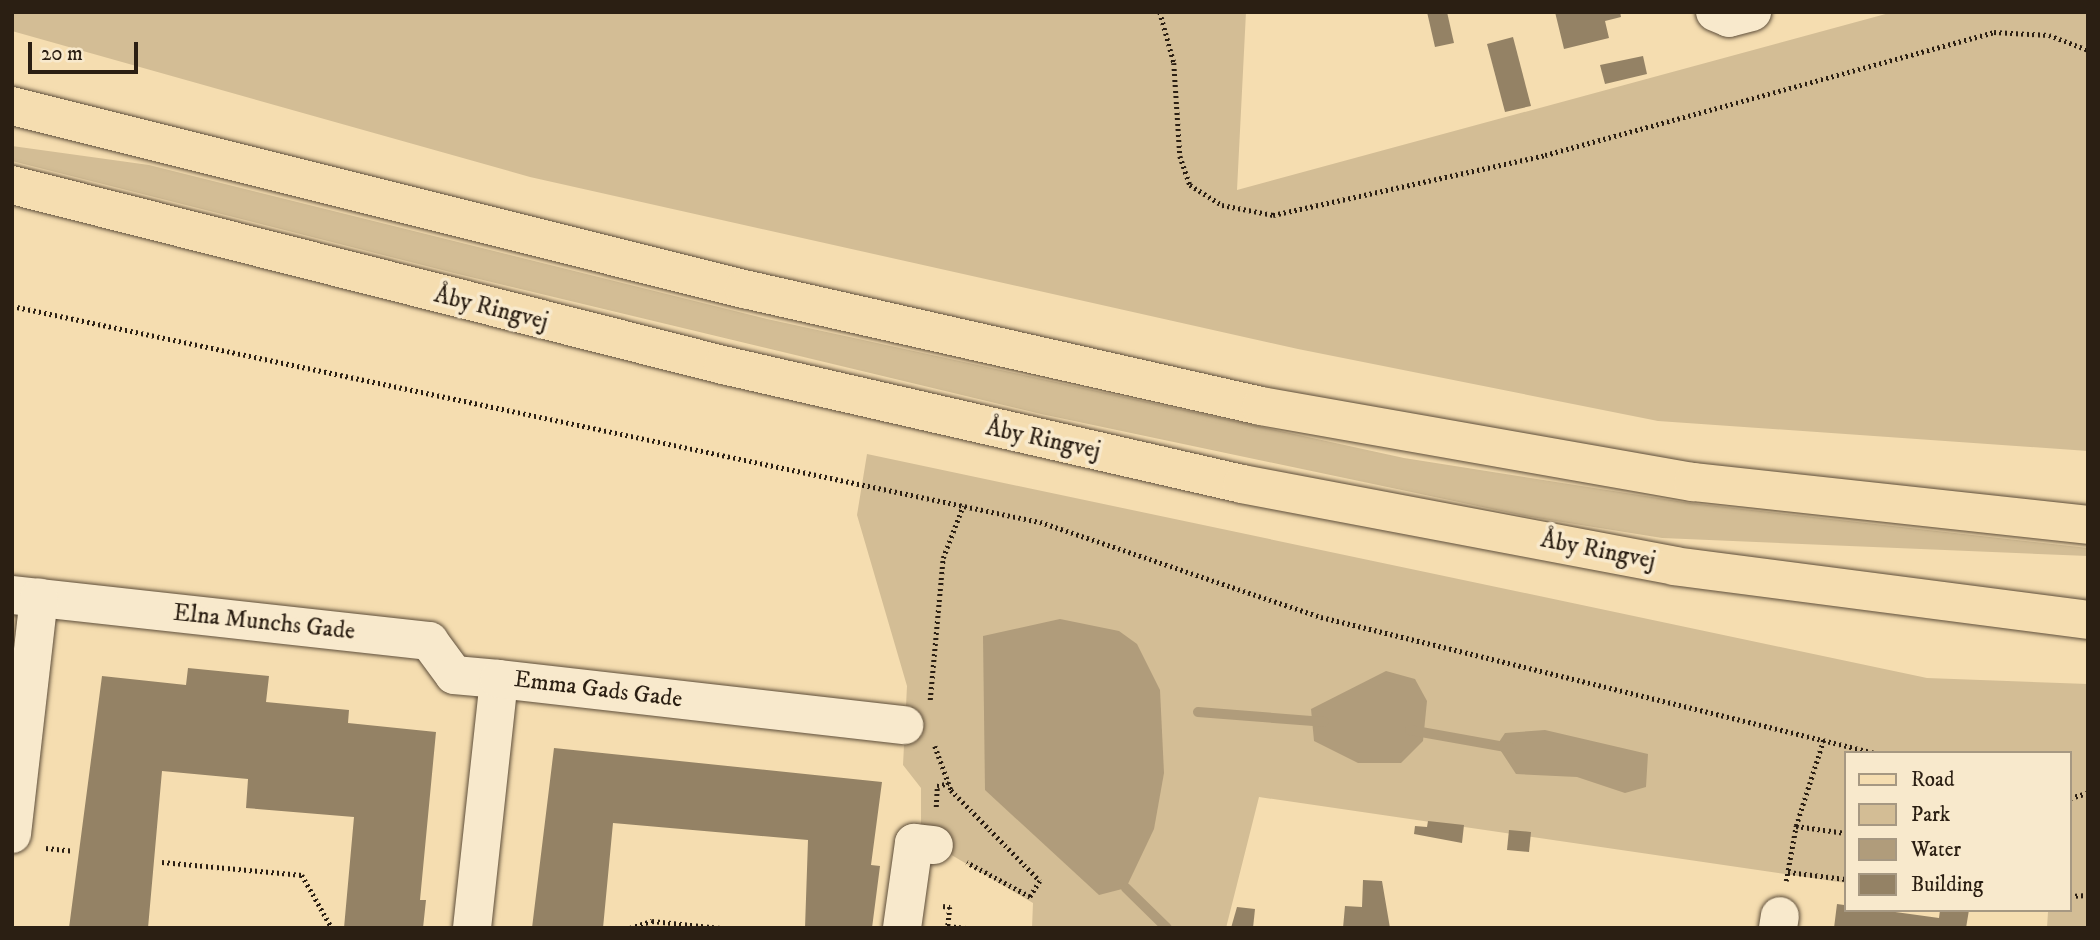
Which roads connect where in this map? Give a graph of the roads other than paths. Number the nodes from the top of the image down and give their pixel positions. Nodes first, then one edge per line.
1 (1715, 12) edge
2 (1752, 12) edge
3 (12, 106) edge
4 (12, 185) edge
5 (2088, 526) edge
6 (26, 597) edge
7 (2088, 620) edge
8 (499, 679) junction
9 (922, 723) road end
10 (12, 834) edge
11 (934, 845) road end
12 (472, 928) edge
13 (902, 928) edge

1 - 2 street
3 - 5 main road
4 - 7 main road, Åby Ringvej
6 - 8 street, Elna Munchs Gade
6 - 10 street
8 - 9 street, Emma Gads Gade
8 - 12 street, Emma Gads Gade
11 - 13 street

